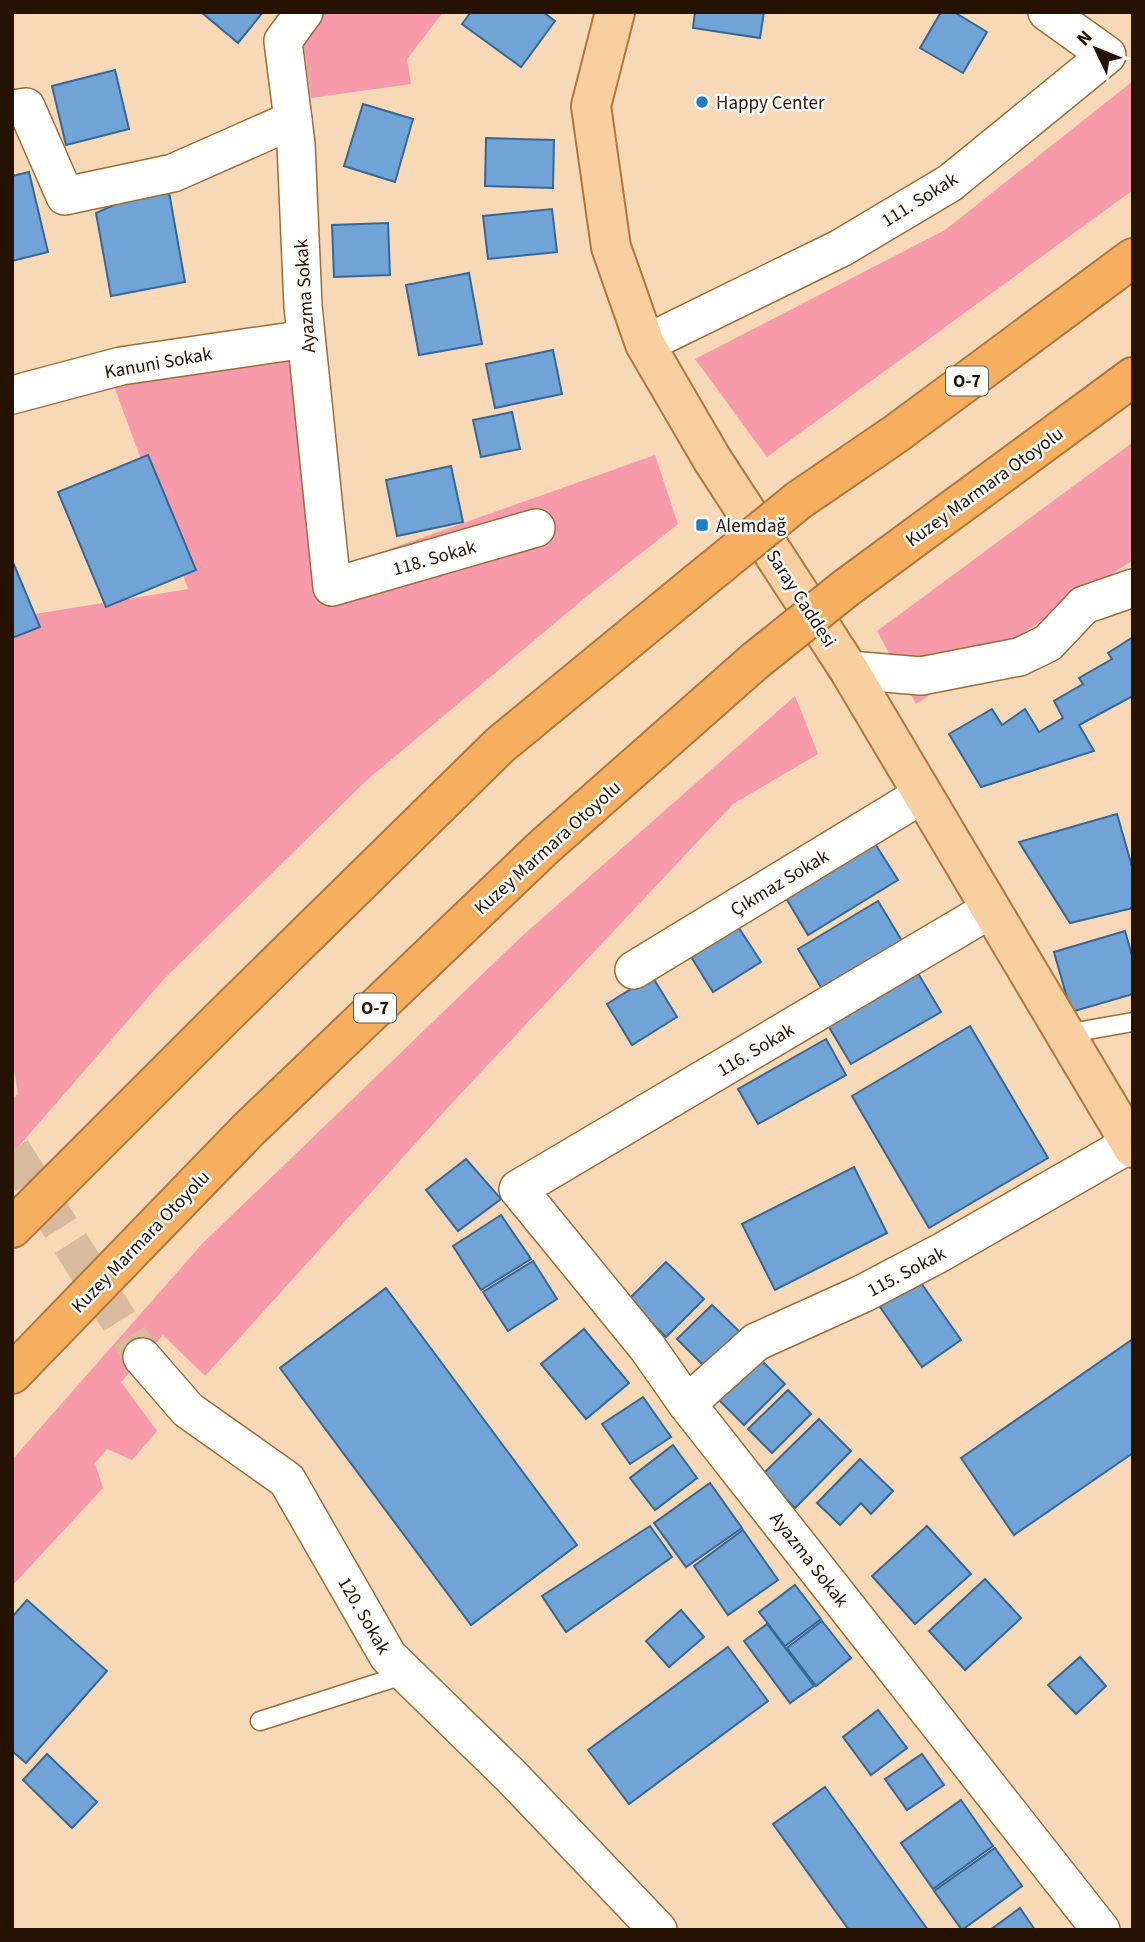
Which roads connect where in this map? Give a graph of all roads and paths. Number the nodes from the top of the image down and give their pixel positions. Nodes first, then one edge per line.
1 (304, 12) edge
2 (615, 12) edge
3 (1047, 12) edge
4 (12, 109) edge
5 (293, 120) junction
6 (1133, 258) edge
7 (306, 339) junction
8 (645, 344) junction
9 (1133, 377) edge
10 (12, 395) edge
11 (536, 528) dead end
12 (331, 587) joint
13 (1133, 589) edge
14 (849, 670) junction
15 (923, 794) junction
16 (991, 909) junction
17 (634, 970) dead end
18 (1133, 1022) edge
19 (1065, 1034) junction
20 (1131, 1146) edge
21 (518, 1189) joint
22 (12, 1228) edge
23 (142, 1357) tunnel mouth
24 (12, 1374) edge
25 (687, 1404) junction
26 (406, 1674) junction
27 (260, 1721) dead end
28 (658, 1930) edge
29 (1101, 1930) edge

1 - 5 street, Ayazma Sokak
2 - 8 main road, Saray Caddesi
3 - 8 street, 111. Sokak
4 - 5 street
5 - 7 street, Ayazma Sokak
6 - 22 highway, O-7, bridge
7 - 10 street, Kanuni Sokak
7 - 12 street, Ayazma Sokak
8 - 14 main road, Saray Caddesi
9 - 24 highway, Kuzey Marmara Otoyolu / O-7, bridge
11 - 12 street, 118. Sokak
13 - 14 street
14 - 15 main road, Saray Caddesi
15 - 16 main road, Saray Caddesi
15 - 17 street, Çıkmaz Sokak
16 - 19 main road, Saray Caddesi
16 - 21 street, 116. Sokak
18 - 19 lane
19 - 20 main road, Saray Caddesi
20 - 25 street, 115. Sokak
21 - 25 street, Ayazma Sokak
23 - 26 street, 120. Sokak
25 - 29 street, Ayazma Sokak
26 - 27 lane
26 - 28 street, 120. Sokak

